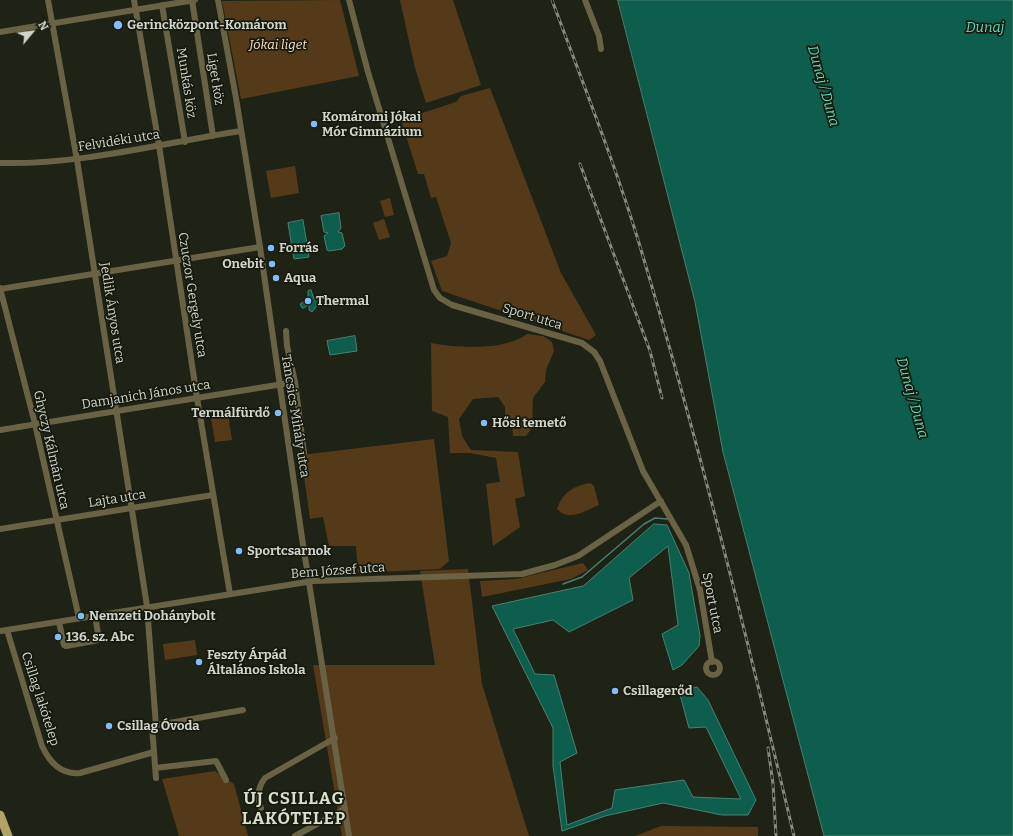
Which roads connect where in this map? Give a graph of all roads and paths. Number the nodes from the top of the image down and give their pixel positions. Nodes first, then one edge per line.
1 (48, 0) edge
2 (134, 0) edge
3 (192, 0) edge
4 (195, 0) edge
5 (218, 0) edge
6 (349, 0) edge
7 (585, 0) edge
8 (162, 5) junction
9 (135, 9) junction
10 (53, 23) junction
11 (0, 32) edge
12 (601, 49) dead end
13 (241, 131) junction
14 (213, 136) junction
15 (185, 142) junction
16 (159, 145) junction
17 (77, 160) junction
18 (0, 164) edge
19 (260, 247) junction
20 (176, 260) junction
21 (94, 274) junction
22 (0, 288) edge
23 (286, 330) dead end
24 (295, 382) junction
25 (279, 385) junction
26 (197, 398) junction
27 (116, 411) junction
28 (35, 424) junction
29 (0, 430) edge
30 (304, 453) dead end
31 (213, 495) junction
32 (661, 501) junction
33 (131, 508) junction
34 (55, 520) junction
35 (0, 530) edge
36 (310, 582) junction
37 (230, 594) junction
38 (147, 606) junction
39 (95, 615) junction
40 (79, 618) junction
41 (59, 622) junction
42 (7, 630) junction
43 (0, 631) edge
44 (712, 662) dead end
45 (243, 710) dead end
46 (156, 726) junction
47 (335, 738) junction
48 (154, 752) junction
49 (155, 768) junction
50 (156, 778) dead end
51 (226, 780) dead end
52 (261, 808) dead end
53 (345, 809) junction
54 (0, 815) edge
55 (8, 836) edge
56 (295, 836) edge
57 (349, 836) edge

1 - 10 street, Jedlik Ányos utca
2 - 9 street, Czuczor Gergely utca
3 - 4 street
3 - 8 street
3 - 14 street, Liget köz
5 - 13 street, Táncsics Mihály utca
6 - 32 street, Sport utca
7 - 12 street
8 - 9 street
8 - 15 street, Munkás köz
9 - 10 street
9 - 16 street, Czuczor Gergely utca
10 - 11 street
10 - 17 street, Jedlik Ányos utca
13 - 14 street, Felvidéki utca
13 - 19 street, Táncsics Mihály utca
14 - 15 street, Felvidéki utca
15 - 16 street, Felvidéki utca
16 - 17 street, Felvidéki utca
16 - 20 street, Czuczor Gergely utca
17 - 18 street, Felvidéki utca
17 - 21 street, Jedlik Ányos utca
19 - 20 street
19 - 25 street, Táncsics Mihály utca
20 - 21 street
20 - 26 street, Czuczor Gergely utca
21 - 22 street
21 - 27 street, Jedlik Ányos utca
22 - 28 street, Ghyczy Kálmán utca
23 - 24 street
24 - 25 street, Damjanich János utca
24 - 30 street
25 - 26 street, Damjanich János utca
25 - 36 street, Táncsics Mihály utca
26 - 27 street, Damjanich János utca
26 - 31 street, Czuczor Gergely utca
27 - 28 street, Damjanich János utca
27 - 33 street, Jedlik Ányos utca
28 - 29 street, Damjanich János utca
28 - 34 street, Ghyczy Kálmán utca
31 - 33 street, Lajta utca
31 - 37 street, Czuczor Gergely utca
32 - 36 street, Bem József utca
32 - 44 street, Sport utca
33 - 34 street, Lajta utca
33 - 38 street, Jedlik Ányos utca
34 - 35 street, Lajta utca
34 - 40 street, Ghyczy Kálmán utca
36 - 37 street, Bem József utca
36 - 47 street, Táncsics Mihály utca
37 - 38 street, Bem József utca
38 - 39 street, Bem József utca
38 - 46 street
39 - 40 street, Bem József utca
39 - 41 street
40 - 41 street, Bem József utca
41 - 42 street, Bem József utca
42 - 43 street, Bem József utca
42 - 48 street, Csillag lakótelep
45 - 46 street
46 - 48 street
47 - 52 street
47 - 53 street, Táncsics Mihály utca
48 - 49 street
49 - 50 street
49 - 51 street
53 - 56 street
53 - 57 street, Táncsics Mihály utca
54 - 55 main road

